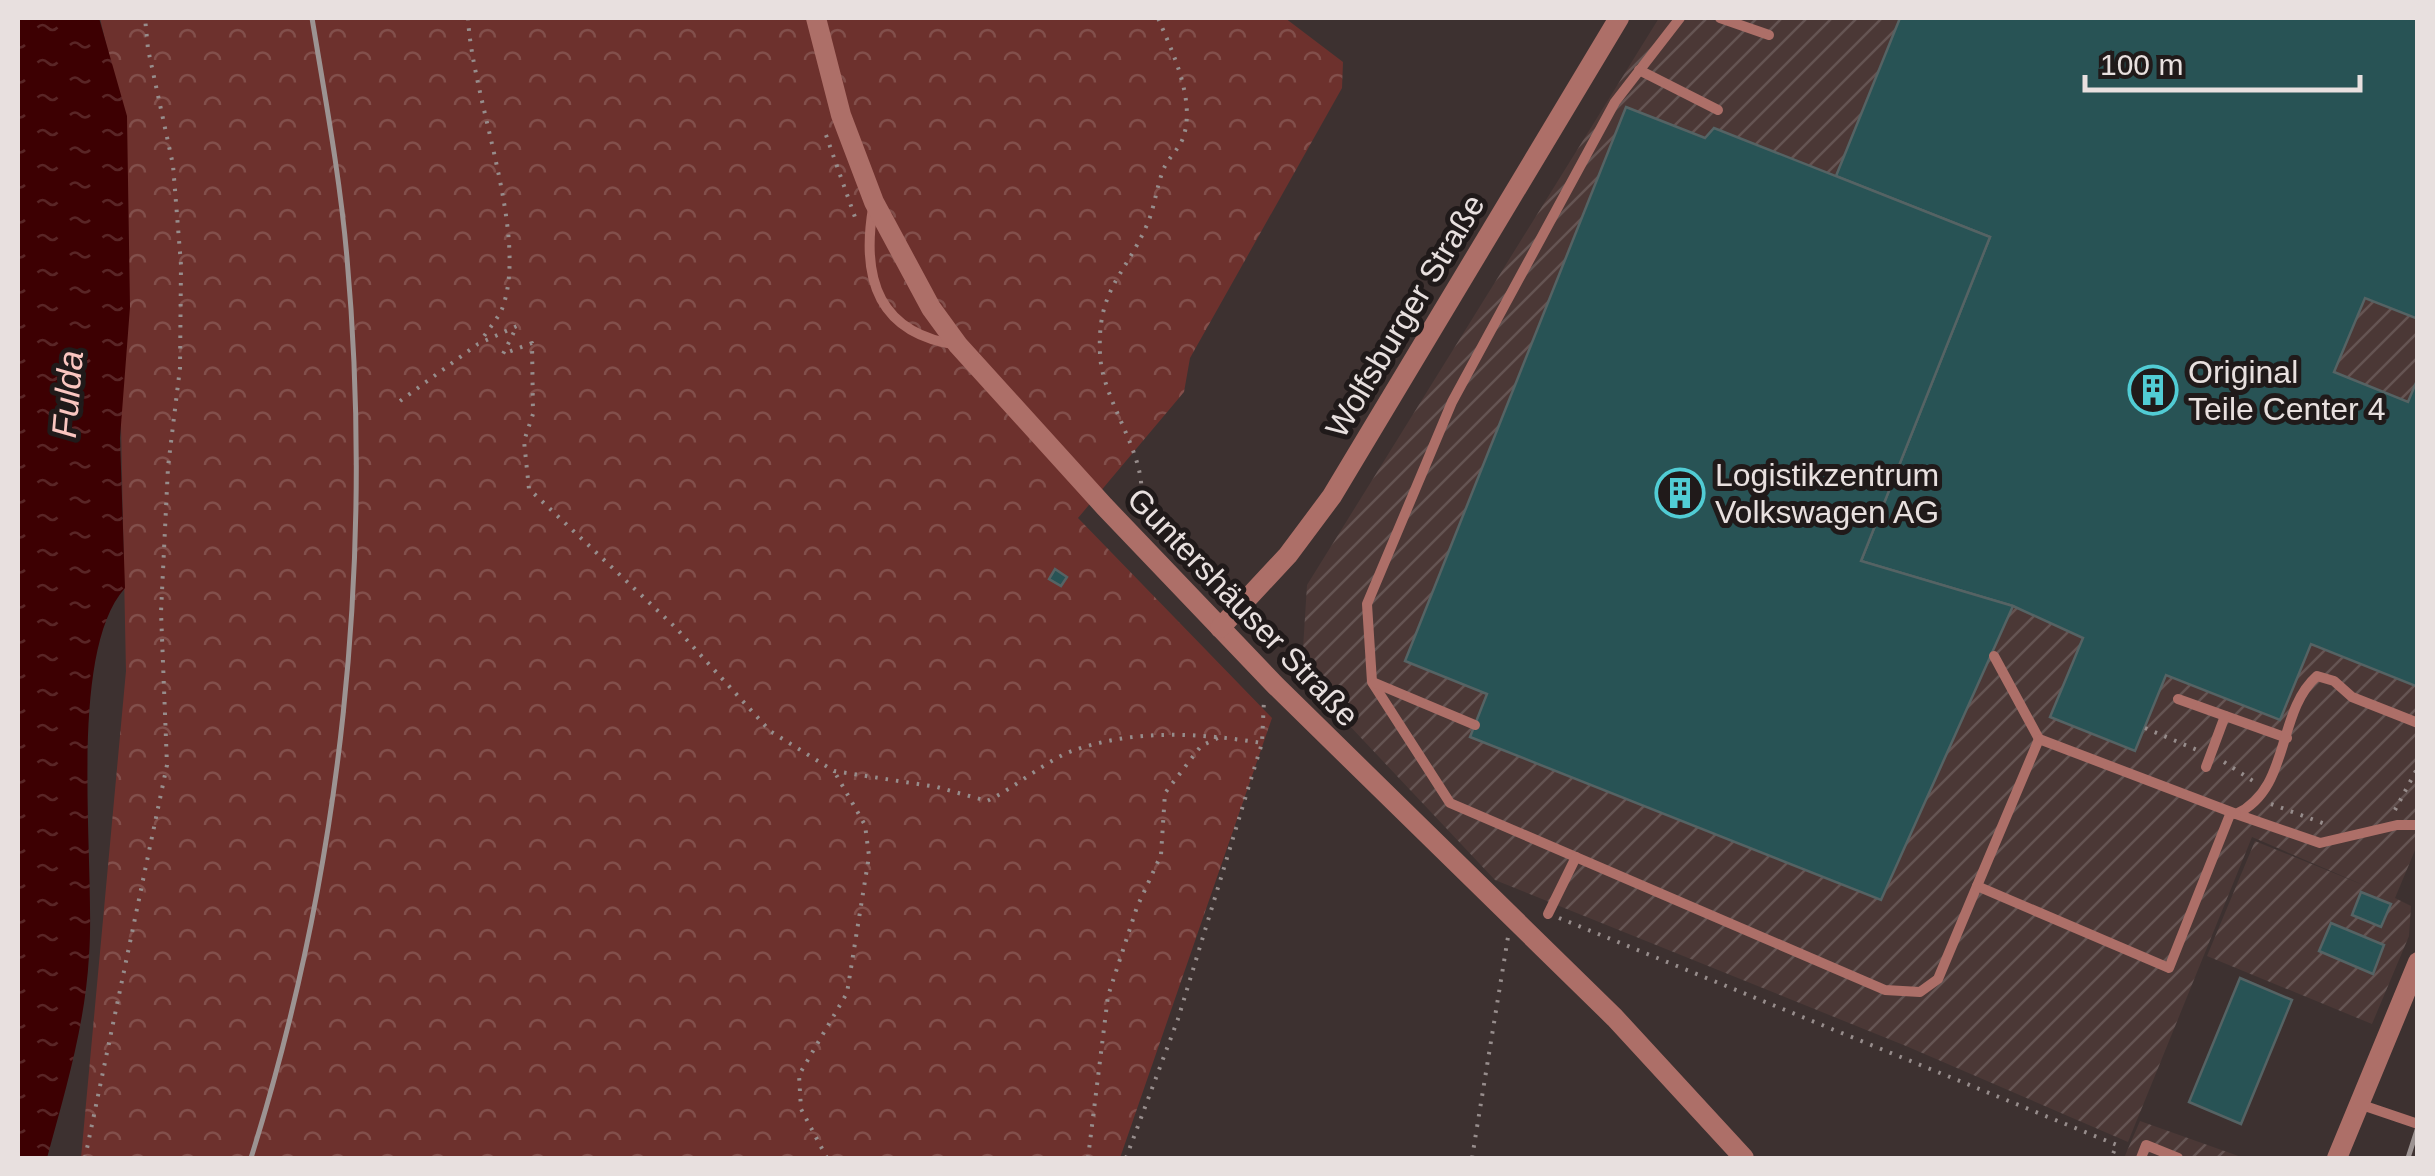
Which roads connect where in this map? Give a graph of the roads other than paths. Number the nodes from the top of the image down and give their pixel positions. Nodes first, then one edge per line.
1 (816, 18) edge
2 (1618, 18) edge
3 (1680, 18) edge
4 (1720, 18) edge
5 (1770, 35) dead end
6 (1639, 70) junction
7 (1718, 110) dead end
8 (874, 202) junction
9 (958, 345) junction
10 (1220, 628) junction
11 (1994, 656) dead end
12 (1372, 682) junction
13 (2178, 698) dead end
14 (2225, 716) junction
15 (2418, 723) edge
16 (1475, 726) dead end
17 (2287, 738) junction
18 (2040, 739) junction
19 (2206, 768) dead end
20 (2234, 813) junction
21 (2418, 825) edge
22 (1576, 857) junction
23 (1977, 886) junction
24 (1548, 914) road end
25 (2418, 962) edge
26 (2359, 1104) junction
27 (2418, 1124) edge
28 (1744, 1158) edge
29 (2140, 1158) edge
30 (2178, 1158) edge
31 (2337, 1158) edge

1 - 8 street, Guntershäuser Straße
2 - 10 street, Wolfsburger Straße
3 - 6 lane
4 - 5 lane
6 - 7 lane
6 - 12 lane
8 - 9 street, Guntershäuser Straße
8 - 9 lane
9 - 10 street, Guntershäuser Straße
10 - 28 street, Guntershäuser Straße
11 - 18 lane
12 - 16 lane
12 - 22 lane
13 - 14 lane
14 - 17 lane
14 - 19 lane
15 - 17 lane
17 - 20 lane
18 - 20 lane
18 - 23 lane
20 - 21 lane
20 - 23 lane
22 - 23 lane
22 - 24 lane
25 - 26 street
26 - 27 lane
26 - 31 street
29 - 30 lane

